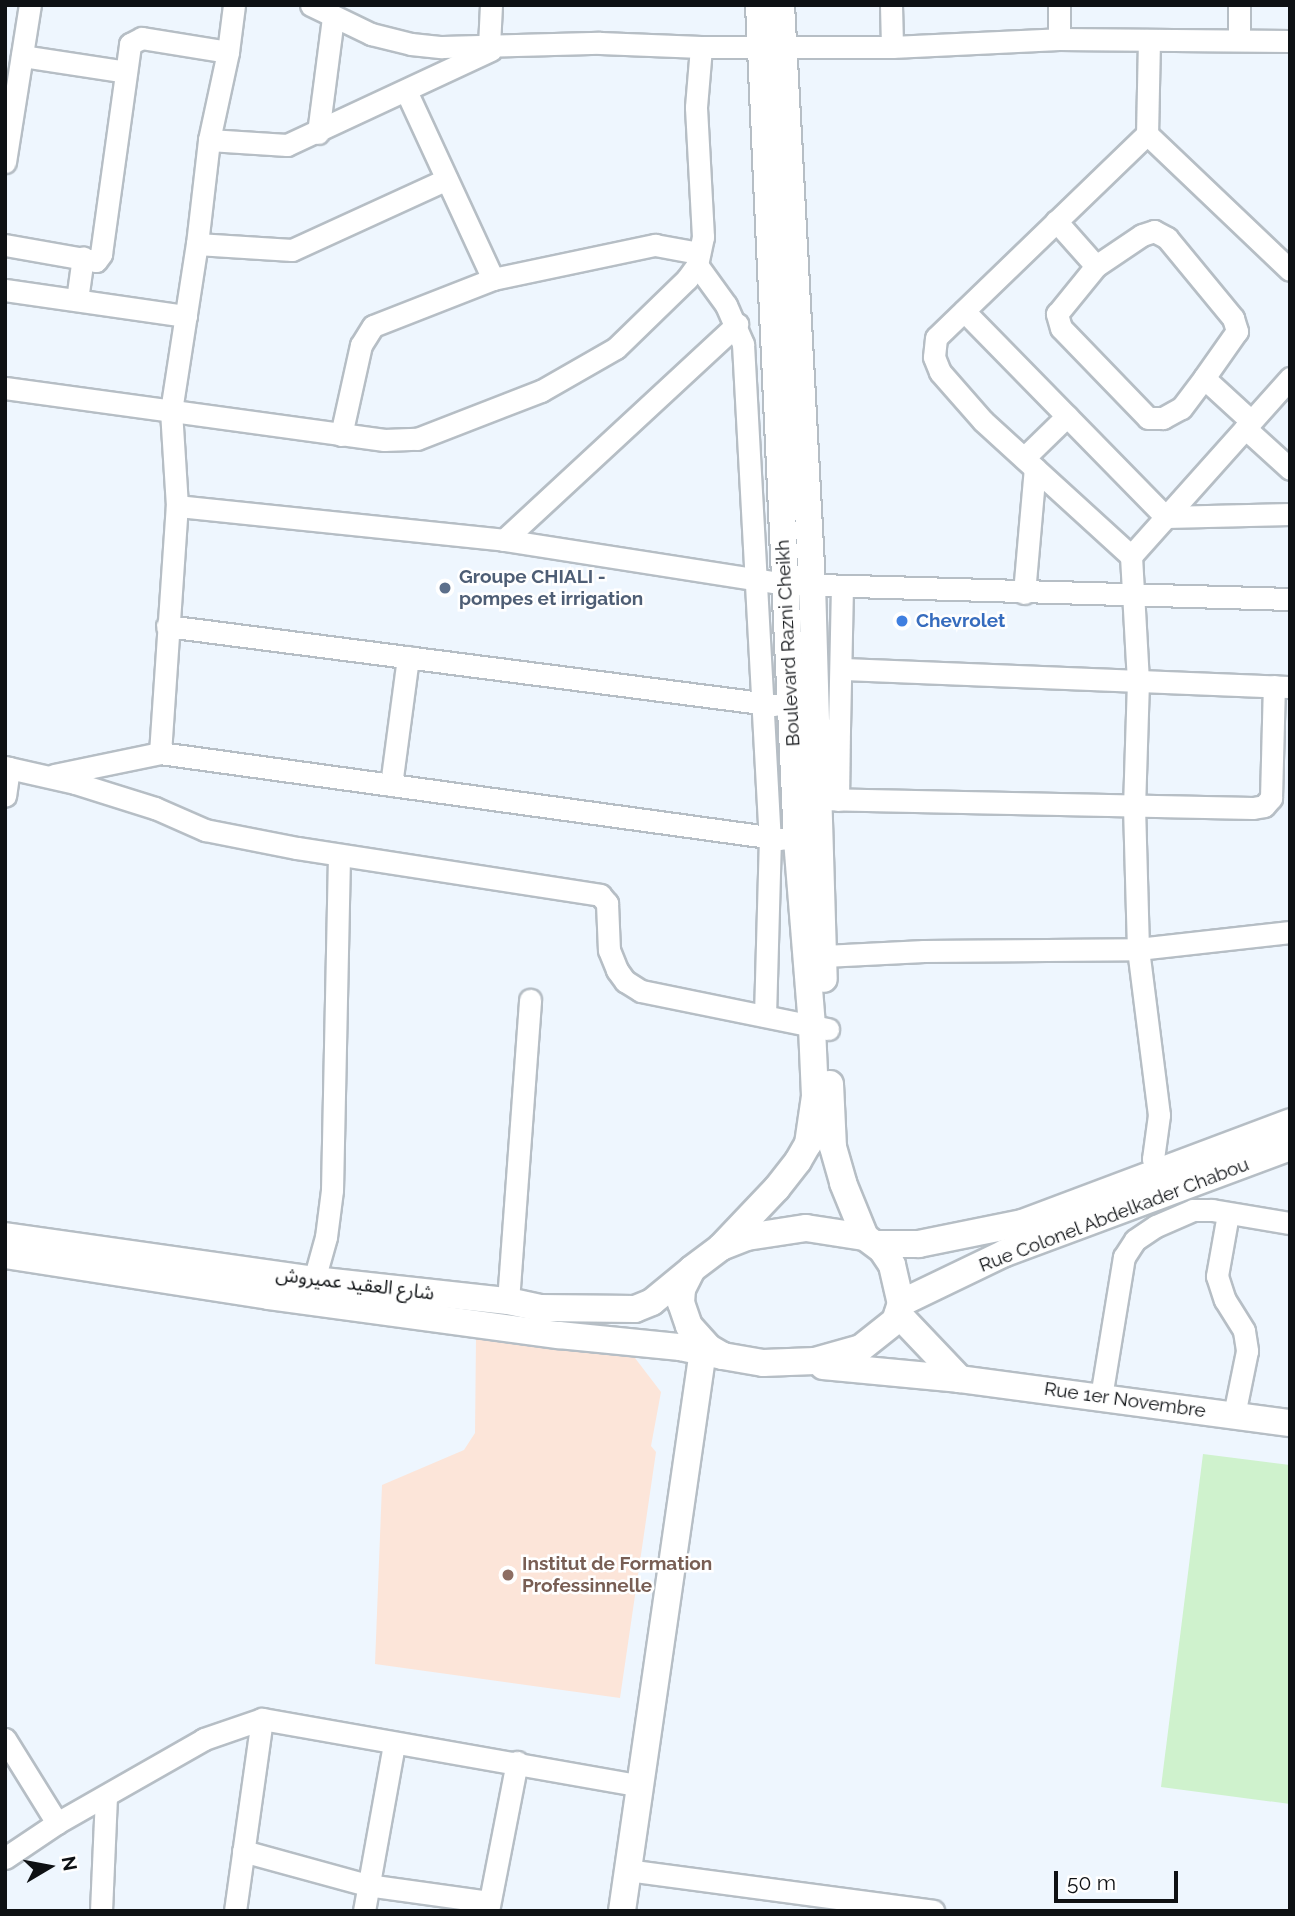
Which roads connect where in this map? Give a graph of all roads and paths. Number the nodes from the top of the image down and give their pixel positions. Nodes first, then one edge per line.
1 (30, 5) edge
2 (234, 5) edge
3 (491, 5) edge
4 (759, 5) edge
5 (781, 5) edge
6 (891, 5) edge
7 (1059, 5) edge
8 (1239, 5) edge
9 (320, 9) edge
10 (1059, 39) junction
11 (1149, 40) junction
12 (1239, 40) junction
13 (1290, 41) edge
14 (494, 46) junction
15 (771, 46) junction
16 (701, 47) junction
17 (892, 47) junction
18 (17, 51) edge
19 (228, 52) junction
20 (126, 72) junction
21 (406, 91) junction
22 (318, 133) junction
23 (1147, 134) junction
24 (209, 140) junction
25 (5, 162) edge
26 (447, 179) junction
27 (1056, 221) junction
28 (197, 244) junction
29 (5, 245) edge
30 (83, 257) junction
31 (698, 259) junction
32 (1096, 266) junction
33 (1290, 270) edge
34 (494, 279) junction
35 (5, 290) edge
36 (77, 300) junction
37 (964, 311) junction
38 (186, 316) junction
39 (737, 324) junction
40 (1290, 377) edge
41 (1204, 378) junction
42 (5, 388) edge
43 (171, 411) junction
44 (1067, 416) junction
45 (1248, 425) junction
46 (341, 435) junction
47 (1030, 463) junction
48 (1290, 469) edge
49 (177, 506) junction
50 (1290, 514) edge
51 (1166, 517) junction
52 (504, 540) junction
53 (1131, 556) junction
54 (754, 577) junction
55 (785, 584) junction
56 (812, 585) junction
57 (842, 586) junction
58 (1024, 593) junction
59 (1136, 597) junction
60 (1290, 599) edge
61 (167, 626) junction
62 (408, 657) junction
63 (842, 669) junction
64 (1138, 681) junction
65 (1282, 687) edge
66 (762, 703) junction
67 (790, 706) junction
68 (828, 730) junction
69 (160, 753) junction
70 (7, 768) edge
71 (47, 776) junction
72 (391, 785) junction
73 (5, 796) edge
74 (828, 799) junction
75 (1135, 806) junction
76 (770, 837) junction
77 (797, 841) junction
78 (339, 855) junction
79 (1290, 932) edge
80 (1138, 949) junction
81 (824, 956) junction
82 (530, 1000) dead end
83 (765, 1016) junction
84 (820, 1028) junction
85 (1290, 1122) edge
86 (1290, 1147) edge
87 (1159, 1171) junction
88 (1228, 1214) junction
89 (1290, 1223) edge
90 (5, 1236) edge
91 (870, 1241) junction
92 (721, 1247) junction
93 (5, 1255) edge
94 (692, 1269) junction
95 (314, 1280) junction
96 (508, 1301) junction
97 (900, 1309) junction
98 (707, 1346) junction
99 (790, 1364) junction
100 (960, 1379) junction
101 (1101, 1397) junction
102 (1234, 1415) junction
103 (1290, 1423) edge
104 (262, 1718) junction
105 (5, 1739) edge
106 (394, 1744) junction
107 (517, 1762) junction
108 (638, 1785) junction
109 (106, 1797) junction
110 (57, 1824) junction
111 (243, 1851) junction
112 (5, 1858) edge
113 (627, 1870) junction
114 (367, 1885) junction
115 (868, 1906) edge
116 (489, 1907) edge
117 (101, 1911) edge
118 (235, 1911) edge
119 (363, 1911) edge
120 (622, 1911) edge
121 (933, 1911) edge

1 - 18 street
2 - 19 street
3 - 14 street
4 - 15 main road, Boulevard Razni Cheikh
5 - 15 main road, Boulevard Razni Cheikh
6 - 17 street
7 - 10 street
8 - 12 street
9 - 14 street
9 - 22 street
10 - 11 street
10 - 17 street
11 - 12 street
11 - 23 street
12 - 13 street
14 - 16 street
14 - 21 street
15 - 16 street
15 - 17 street
15 - 55 main road, Boulevard Razni Cheikh
15 - 56 main road, Boulevard Razni Cheikh
16 - 31 street
18 - 20 street
18 - 25 street
19 - 20 street
19 - 24 street
20 - 30 street
21 - 22 street
21 - 26 street
22 - 24 street
23 - 27 street
23 - 33 street
24 - 28 street
26 - 28 street
26 - 34 street
27 - 32 street
27 - 37 street
28 - 38 street
29 - 30 street
30 - 36 street
31 - 34 street
31 - 39 street
31 - 46 street
32 - 41 street
32 - 41 street
34 - 46 street
35 - 36 street
36 - 38 street
37 - 44 street
37 - 47 street
38 - 43 street
39 - 52 street
39 - 54 street
40 - 45 street
41 - 45 street
42 - 43 street
43 - 46 street
43 - 49 street
44 - 47 street
44 - 51 street
45 - 48 street
45 - 51 street
47 - 53 street
47 - 58 street
49 - 52 street
49 - 61 street
50 - 51 street
51 - 53 street
52 - 54 street
53 - 59 street
54 - 55 street
54 - 66 street
55 - 56 street
55 - 67 main road, Boulevard Razni Cheikh
56 - 57 street
56 - 68 main road, Boulevard Razni Cheikh
57 - 58 street
57 - 63 street
58 - 59 street
59 - 60 street
59 - 64 street
61 - 62 street
61 - 69 street
62 - 66 street
62 - 72 street
63 - 64 street
63 - 68 street
64 - 65 street
64 - 75 street
65 - 75 street
66 - 67 street
66 - 76 street
67 - 77 main road, Boulevard Razni Cheikh
68 - 74 main road, Boulevard Razni Cheikh
69 - 71 street
69 - 72 street
70 - 71 street
70 - 73 street
71 - 78 street
72 - 76 street
74 - 75 street
74 - 81 main road, Boulevard Razni Cheikh
75 - 80 street
76 - 77 street
76 - 83 street
77 - 84 main road, Boulevard Razni Cheikh
78 - 83 street
78 - 95 street
79 - 80 street
80 - 81 street
80 - 87 street
81 - 84 main road, Boulevard Razni Cheikh
82 - 96 street
83 - 84 street
84 - 91 main road, Boulevard Razni Cheikh
84 - 92 main road, Boulevard Razni Cheikh
85 - 87 main road, Rue Colonel Abdelkader Chabou
86 - 97 main road, Rue Colonel Abdelkader Chabou
87 - 91 main road, Rue Colonel Abdelkader Chabou
88 - 89 street
88 - 101 street
88 - 102 street
90 - 95 main road, شارع العقيد عميروش
91 - 92 main road
91 - 97 main road
92 - 94 main road
93 - 98 main road, شارع العقيد عميروش
94 - 96 main road, شارع العقيد عميروش
94 - 98 main road
95 - 96 main road, شارع العقيد عميروش
97 - 99 main road
97 - 100 main road
98 - 99 main road
98 - 108 main road
99 - 100 main road, Rue 1er Novembre
100 - 101 main road, Rue 1er Novembre
101 - 102 main road, Rue 1er Novembre
102 - 103 main road, Rue 1er Novembre
104 - 106 street
104 - 109 street
104 - 111 street
105 - 110 street
106 - 107 street
106 - 114 street
107 - 108 street
107 - 116 street
108 - 113 main road
109 - 110 street
109 - 117 street
110 - 112 street
111 - 114 street
111 - 118 street
113 - 115 street
113 - 120 main road
114 - 116 street
114 - 119 street
115 - 121 street

